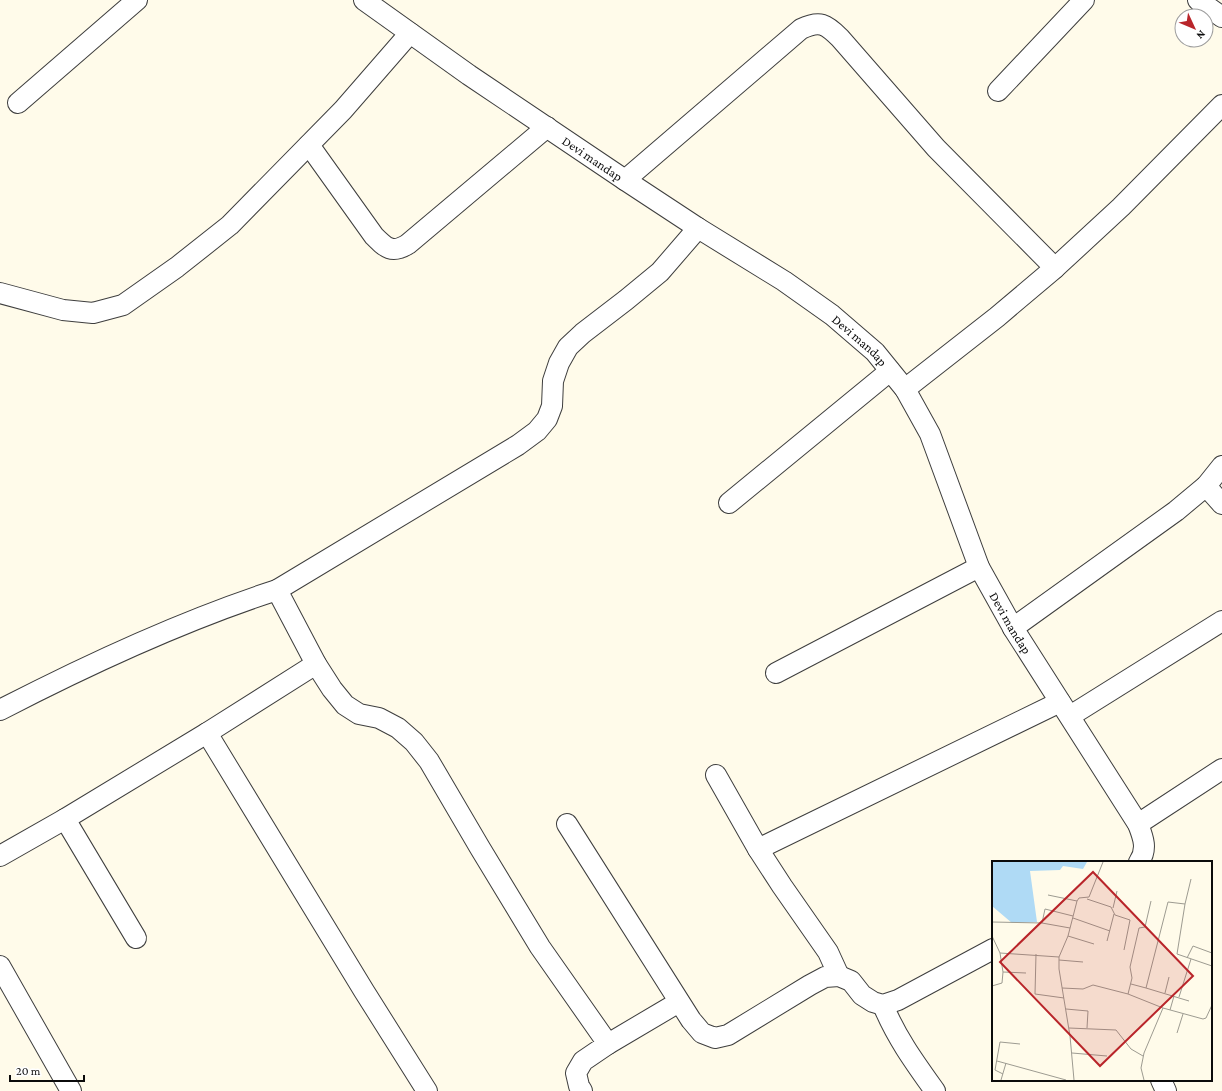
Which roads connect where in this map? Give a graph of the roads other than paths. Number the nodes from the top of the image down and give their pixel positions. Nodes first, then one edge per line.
1 (137, 0) edge
2 (364, 0) edge
3 (1084, 0) edge
4 (1204, 2) edge
5 (1222, 17) edge
6 (410, 33) junction
7 (998, 91) dead end
8 (18, 103) dead end
9 (1222, 105) edge
10 (547, 127) junction
11 (309, 145) junction
12 (625, 180) junction
13 (698, 228) junction
14 (1055, 268) junction
15 (0, 293) edge
16 (890, 371) junction
17 (905, 389) junction
18 (1222, 466) edge
19 (1206, 486) junction
20 (729, 503) dead end
21 (1222, 504) edge
22 (979, 567) junction
23 (277, 590) junction
24 (1222, 621) edge
25 (1013, 628) junction
26 (316, 664) junction
27 (776, 674) dead end
28 (1065, 709) junction
29 (0, 710) edge
30 (207, 733) junction
31 (1222, 769) edge
32 (716, 775) dead end
33 (65, 819) junction
34 (567, 824) dead end
35 (1138, 824) junction
36 (758, 849) junction
37 (0, 856) edge
38 (1140, 861) edge
39 (136, 938) dead end
40 (992, 949) edge
41 (0, 966) edge
42 (839, 976) junction
43 (679, 1002) junction
44 (883, 1005) junction
45 (608, 1044) junction
46 (1161, 1081) edge
47 (71, 1091) edge
48 (427, 1091) edge
49 (582, 1091) edge
50 (935, 1091) edge
51 (1166, 1091) edge

1 - 8 street
2 - 6 street, Devi mandap
3 - 7 street
4 - 5 street
6 - 10 street, Devi mandap
6 - 11 street
9 - 14 street
10 - 11 street
10 - 12 street, Devi mandap
11 - 15 street
12 - 13 street, Devi mandap
12 - 14 street
13 - 16 street, Devi mandap
13 - 23 street
14 - 17 street
16 - 17 street, Devi mandap
16 - 20 street
17 - 22 street, Devi mandap
18 - 19 street
19 - 21 street
19 - 25 street
22 - 25 street, Devi mandap
22 - 27 street
23 - 26 street
23 - 29 street
24 - 28 street
25 - 28 street, Devi mandap
26 - 30 street
26 - 45 street
28 - 35 street, Devi mandap
28 - 36 street
30 - 33 street
30 - 48 street
31 - 35 street
32 - 36 street
33 - 37 street
33 - 39 street
34 - 43 street
35 - 38 street, Devi mandap
36 - 42 street
40 - 44 street
41 - 47 street
42 - 43 street
42 - 44 street
43 - 45 street
44 - 50 street
45 - 49 street
46 - 51 street

